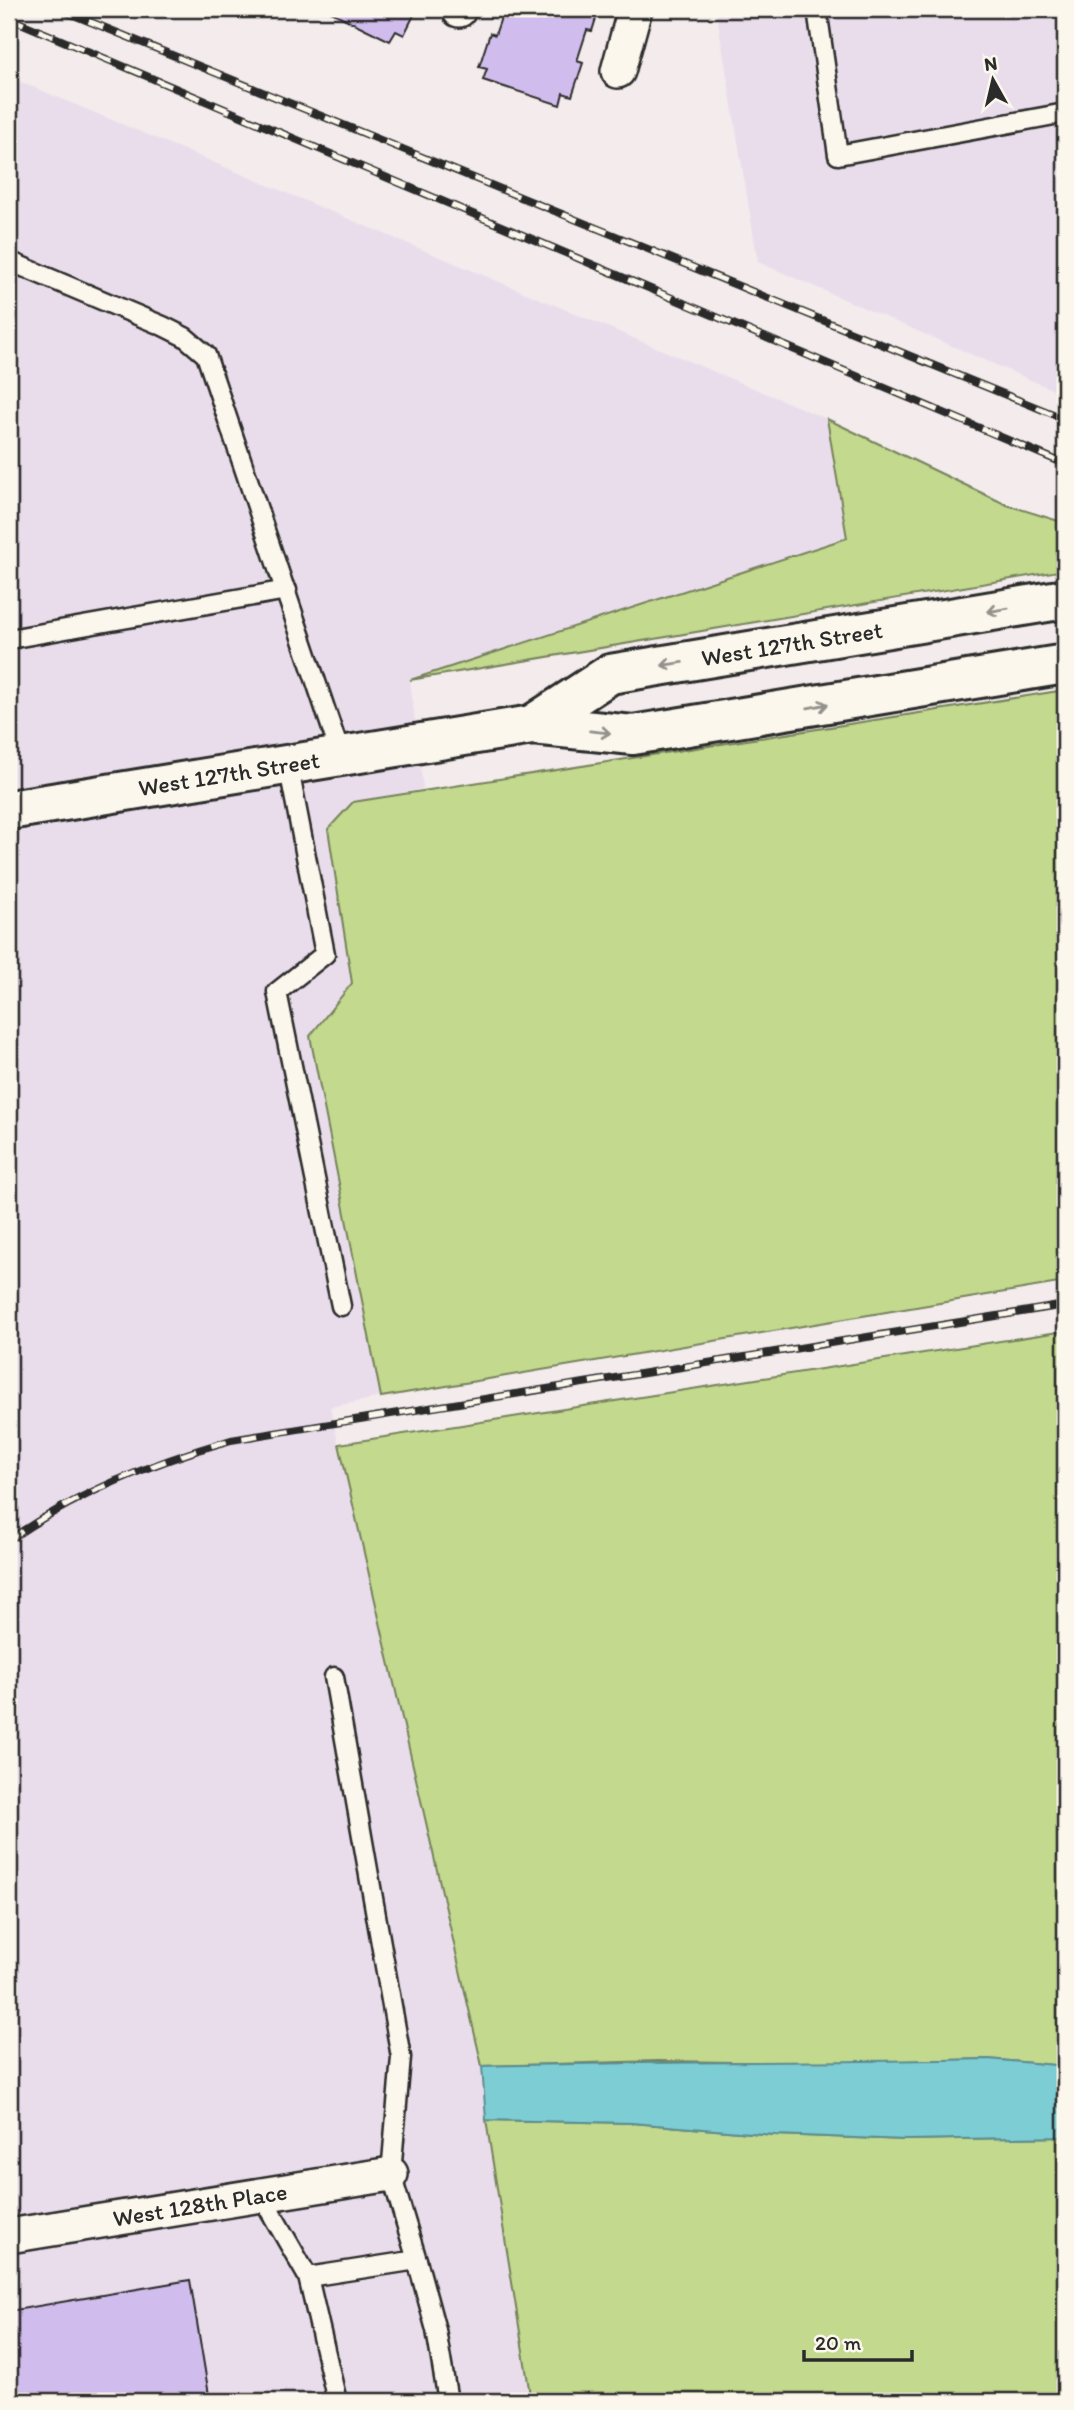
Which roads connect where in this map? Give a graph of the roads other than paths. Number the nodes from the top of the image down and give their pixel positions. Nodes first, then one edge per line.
1 (635, 9) edge
2 (817, 9) edge
3 (618, 71) dead end
4 (1065, 113) edge
5 (9, 261) edge
6 (287, 590) junction
7 (1065, 599) edge
8 (9, 639) edge
9 (1065, 664) edge
10 (532, 725) junction
11 (341, 756) junction
12 (288, 764) junction
13 (9, 810) edge
14 (341, 1306) dead end
15 (334, 1677) dead end
16 (391, 2174) junction
17 (261, 2195) junction
18 (9, 2236) edge
19 (417, 2260) junction
20 (308, 2277) junction
21 (337, 2401) edge
22 (448, 2401) edge

1 - 3 street
2 - 4 lane
5 - 6 lane
6 - 8 lane
6 - 11 lane
7 -> 10 main road, West 127th Street
10 -> 9 main road, West 127th Street
10 - 11 main road, West 127th Street
11 - 12 main road, West 127th Street
12 - 13 main road, West 127th Street
12 - 14 lane
15 - 16 lane
16 - 17 street, West 128th Place
16 - 19 lane
17 - 18 street, West 128th Place
17 - 20 lane
19 - 20 lane
19 - 22 lane
20 - 21 lane

